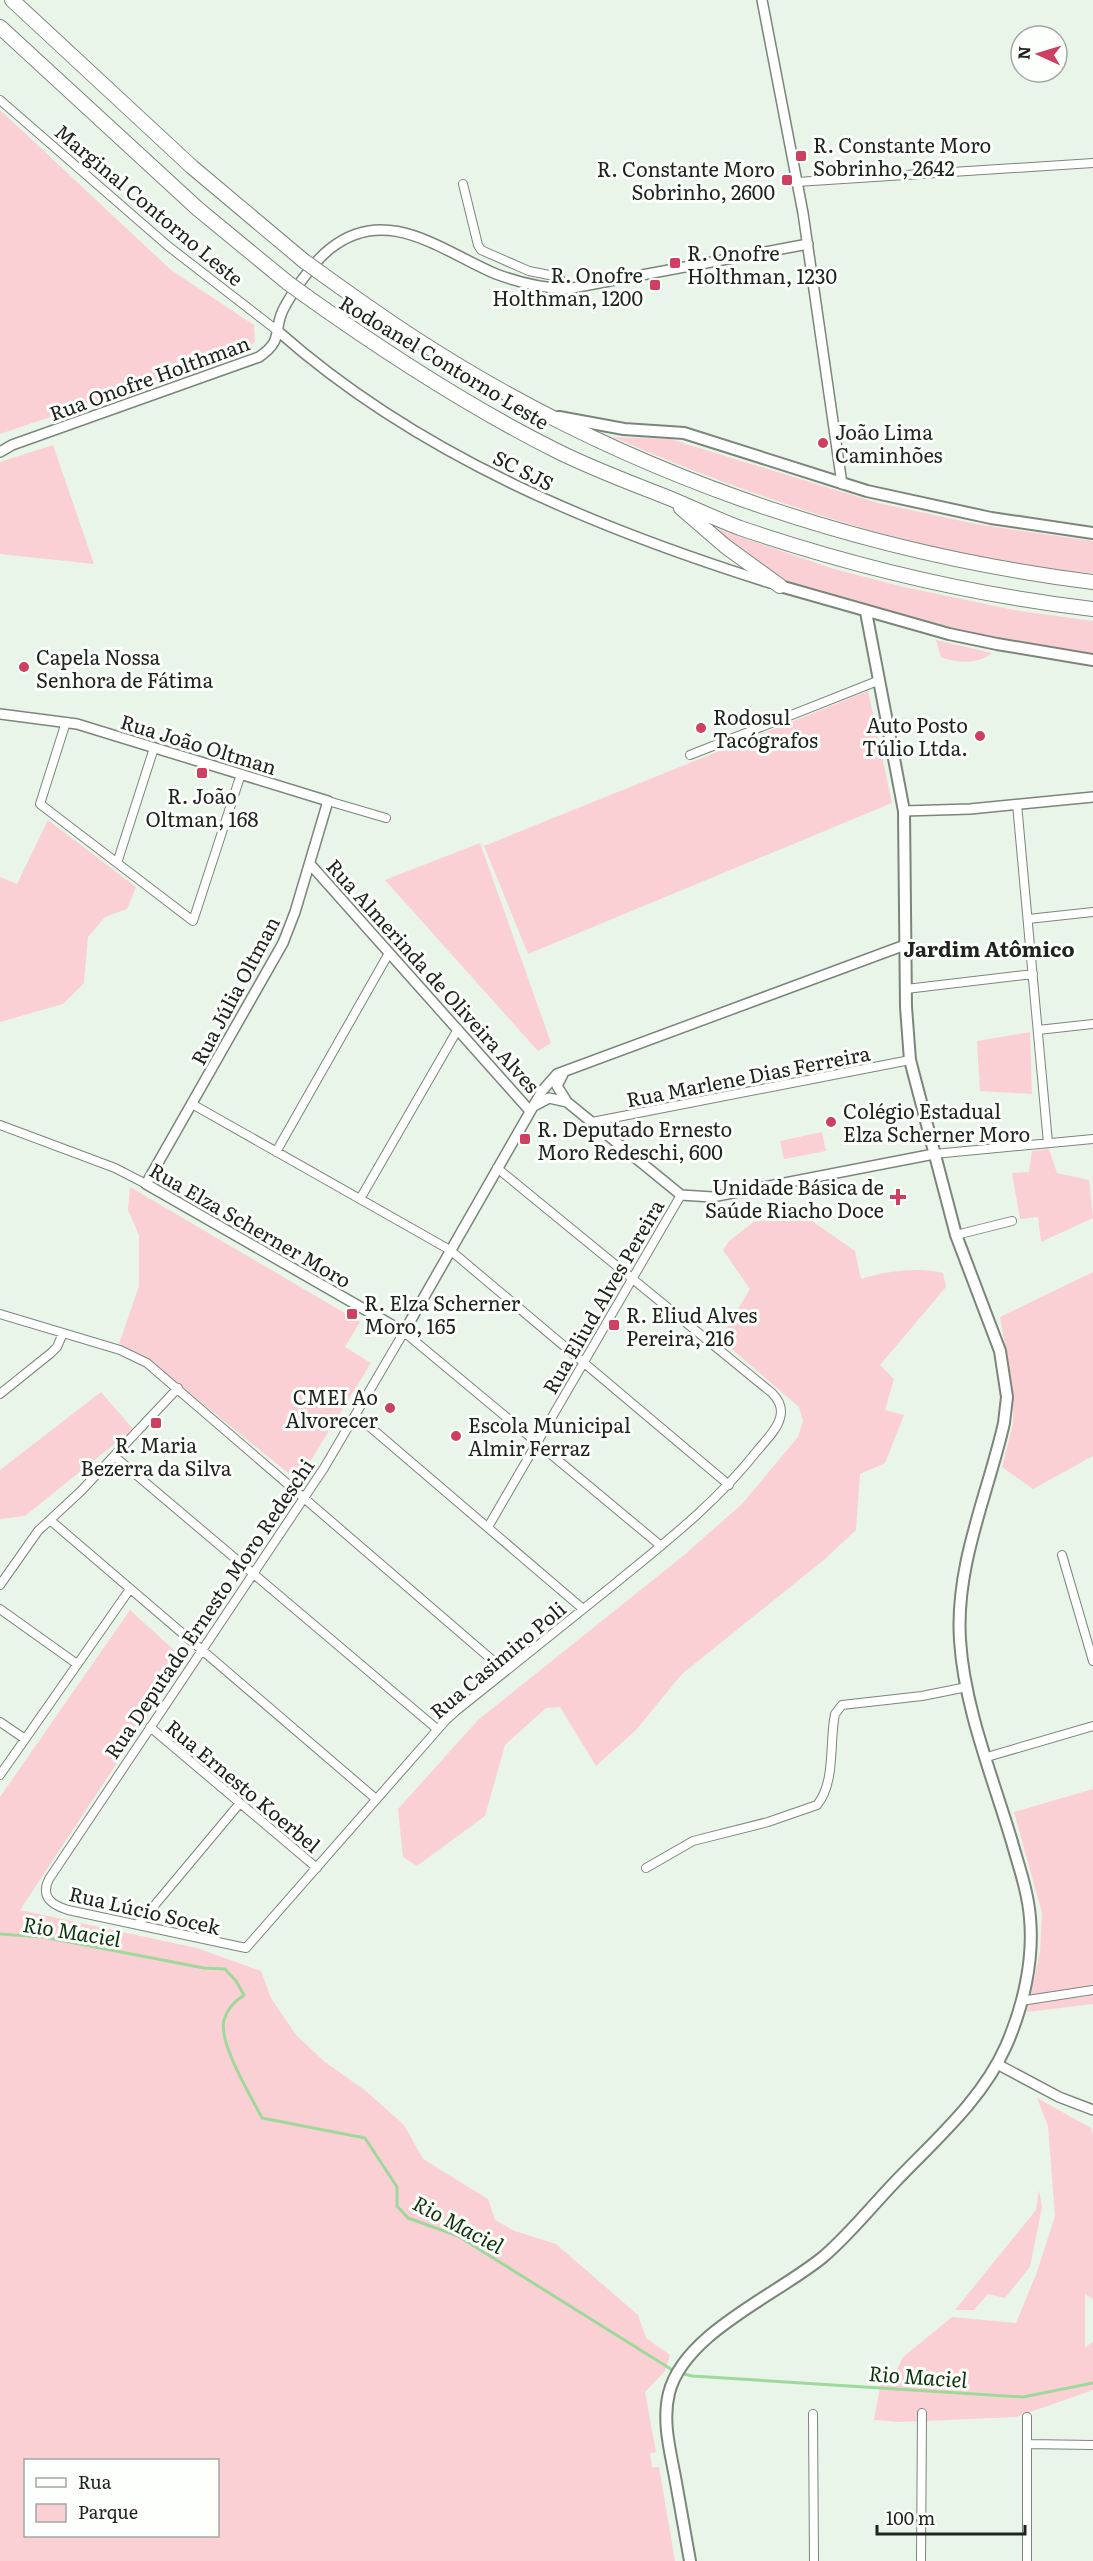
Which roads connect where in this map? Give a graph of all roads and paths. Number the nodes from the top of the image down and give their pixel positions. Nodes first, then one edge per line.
1 (12, 0) edge
2 (762, 0) edge
3 (0, 27) edge
4 (0, 100) edge
5 (1093, 163) edge
6 (797, 182) junction
7 (463, 184) dead end
8 (808, 244) junction
9 (567, 289) junction
10 (279, 332) junction
11 (547, 414) junction
12 (0, 452) edge
13 (842, 484) junction
14 (671, 499) junction
15 (1093, 533) edge
16 (1093, 582) edge
17 (780, 586) junction
18 (1093, 609) edge
19 (866, 612) junction
20 (1093, 660) edge
21 (880, 680) junction
22 (0, 714) edge
23 (66, 722) junction
24 (154, 748) junction
25 (690, 755) dead end
26 (241, 774) junction
27 (1093, 796) edge
28 (328, 801) junction
29 (1017, 804) junction
30 (904, 811) junction
31 (386, 818) dead end
32 (117, 863) junction
33 (310, 864) junction
34 (1093, 912) edge
35 (1028, 919) junction
36 (905, 945) junction
37 (389, 952) junction
38 (1033, 974) junction
39 (906, 989) junction
40 (1093, 1024) edge
41 (458, 1029) junction
42 (1038, 1030) junction
43 (910, 1060) junction
44 (569, 1068) junction
45 (567, 1102) junction
46 (192, 1104) junction
47 (530, 1111) junction
48 (592, 1122) junction
49 (0, 1125) edge
50 (1093, 1139) edge
51 (1048, 1143) junction
52 (276, 1152) junction
53 (934, 1154) junction
54 (497, 1168) junction
55 (146, 1184) junction
56 (681, 1195) junction
57 (360, 1199) junction
58 (1012, 1221) dead end
59 (956, 1235) junction
60 (450, 1250) junction
61 (633, 1279) junction
62 (0, 1314) edge
63 (404, 1332) junction
64 (63, 1333) junction
65 (584, 1362) junction
66 (178, 1388) junction
67 (0, 1394) edge
68 (356, 1415) junction
69 (537, 1443) junction
70 (114, 1456) junction
71 (729, 1485) junction
72 (304, 1497) junction
73 (50, 1520) junction
74 (488, 1527) junction
75 (661, 1546) junction
76 (1062, 1555) dead end
77 (253, 1574) junction
78 (0, 1585) edge
79 (130, 1589) junction
80 (584, 1609) junction
81 (0, 1610) edge
82 (202, 1650) junction
83 (1093, 1661) edge
84 (77, 1665) junction
85 (505, 1671) junction
86 (967, 1687) junction
87 (0, 1722) edge
88 (1093, 1726) edge
89 (150, 1727) junction
90 (437, 1729) junction
91 (25, 1739) junction
92 (987, 1757) junction
93 (0, 1775) edge
94 (376, 1799) junction
95 (240, 1803) junction
96 (317, 1868) junction
97 (646, 1868) dead end
98 (45, 1892) joint
99 (138, 1925) junction
100 (246, 1948) joint
101 (1093, 1990) edge
102 (1021, 2001) junction
103 (997, 2064) junction
104 (1093, 2110) edge
105 (922, 2413) dead end
106 (813, 2414) dead end
107 (1027, 2417) dead end
108 (1027, 2444) junction
109 (1093, 2445) edge
110 (690, 2561) edge
111 (814, 2561) edge
112 (921, 2561) edge
113 (1027, 2561) edge

1 - 11 highway, Rodoanel Contorno Leste, bridge
2 - 6 street
3 - 14 highway, Rodoanel Contorno Leste, bridge
4 - 10 street, Marginal Contorno Leste
5 - 6 street
6 - 8 street
7 - 9 street
8 - 9 street, Rua Onofre Holthman
8 - 13 street
9 - 10 street, Rua Onofre Holthman
10 - 12 street, Rua Onofre Holthman
10 - 17 street, SC SJS
11 - 13 main road
11 - 16 highway, Rodoanel Contorno Leste
13 - 15 main road
14 - 17 highway
14 - 18 highway, Rodoanel Contorno Leste
17 - 19 main road
19 - 20 main road
19 - 21 main road
21 - 25 street
21 - 30 main road
22 - 23 street, Rua João Oltman
23 - 24 street, Rua João Oltman
23 - 32 street
24 - 26 street, Rua João Oltman
24 - 32 street
26 - 28 street, Rua João Oltman
26 - 32 street
27 - 29 street
28 - 31 street, Rua João Oltman
28 - 33 street, Rua Júlia Oltman
29 - 30 street
29 - 35 street
30 - 36 main road
33 - 37 street, Rua Almerinda de Oliveira Alves
33 - 46 street, Rua Júlia Oltman
34 - 35 street
35 - 38 street
36 - 39 main road
36 - 44 street, Rua Deputado Ernesto Moro Redeschi
37 - 41 street, Rua Almerinda de Oliveira Alves
37 - 52 street
38 - 39 street
38 - 42 street
39 - 43 main road
40 - 42 street
41 - 47 street, Rua Almerinda de Oliveira Alves
41 - 57 street
42 - 51 street
43 - 48 street, Rua Marlene Dias Ferreira
43 - 53 main road
44 - 45 street
44 - 47 street, Rua Deputado Ernesto Moro Redeschi
45 - 47 street
45 - 48 street
46 - 52 street
46 - 55 street, Rua Júlia Oltman
47 - 54 street, Rua Deputado Ernesto Moro Redeschi
48 - 56 street
49 - 55 street, Rua Elza Scherner Moro
50 - 51 street, Rua Eliud Alves Pereira
51 - 53 street, Rua Eliud Alves Pereira
52 - 57 street
53 - 56 street, Rua Eliud Alves Pereira
53 - 59 main road
54 - 60 street, Rua Deputado Ernesto Moro Redeschi
54 - 61 street
55 - 63 street, Rua Elza Scherner Moro
56 - 61 street, Rua Eliud Alves Pereira
57 - 60 street
58 - 59 street
59 - 86 main road
60 - 63 street, Rua Deputado Ernesto Moro Redeschi
60 - 65 street
61 - 65 street, Rua Eliud Alves Pereira
61 - 71 street, Rua Casimiro Poli
62 - 64 street
63 - 68 street, Rua Deputado Ernesto Moro Redeschi
63 - 69 street, Rua Elza Scherner Moro
64 - 66 street
64 - 67 street
65 - 69 street, Rua Eliud Alves Pereira
65 - 71 street
66 - 70 street
66 - 72 street
68 - 72 street, Rua Deputado Ernesto Moro Redeschi
68 - 74 street
69 - 74 street, Rua Eliud Alves Pereira
69 - 75 street, Rua Elza Scherner Moro
70 - 73 street
70 - 77 street
71 - 75 street, Rua Casimiro Poli
72 - 77 street, Rua Deputado Ernesto Moro Redeschi
72 - 85 street
73 - 78 street
73 - 79 street
74 - 80 street
75 - 80 street, Rua Casimiro Poli
76 - 83 street
77 - 82 street, Rua Deputado Ernesto Moro Redeschi
77 - 90 street
79 - 82 street
79 - 84 street
80 - 85 street, Rua Casimiro Poli
81 - 84 street
82 - 89 street, Rua Deputado Ernesto Moro Redeschi
82 - 94 street
84 - 91 street
85 - 90 street, Rua Casimiro Poli
86 - 92 main road
86 - 97 street
87 - 91 street
88 - 92 street
89 - 95 street, Rua Ernesto Koerbel
89 - 98 street, Rua Deputado Ernesto Moro Redeschi
90 - 94 street, Rua Casimiro Poli
91 - 93 street
92 - 102 main road
94 - 96 street, Rua Casimiro Poli
95 - 96 street, Rua Ernesto Koerbel
95 - 99 street
96 - 100 street, Rua Casimiro Poli
98 - 99 street, Rua Lúcio Socek
99 - 100 street, Rua Lúcio Socek
101 - 102 street
102 - 103 main road
103 - 104 street
103 - 110 main road
105 - 112 street
106 - 111 street
107 - 108 street
108 - 109 street
108 - 113 street

